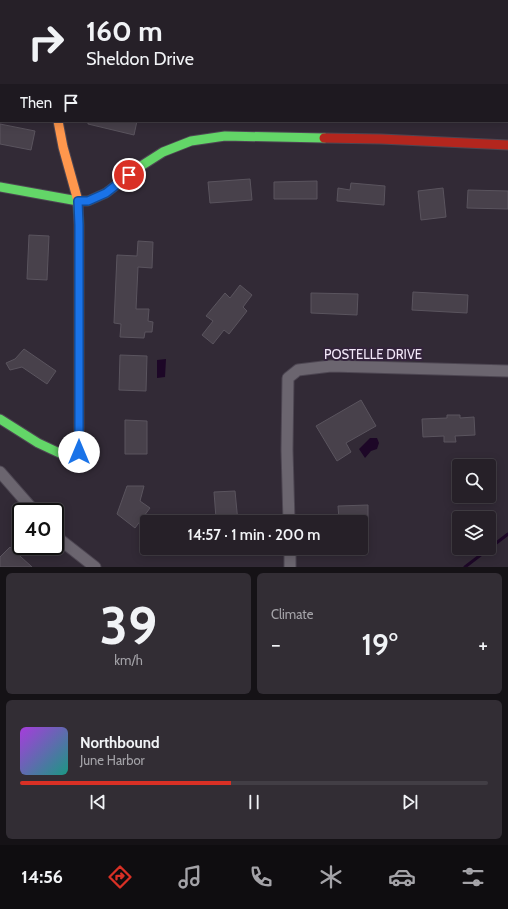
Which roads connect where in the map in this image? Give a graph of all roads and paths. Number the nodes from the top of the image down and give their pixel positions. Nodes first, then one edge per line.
1 (58, 122) edge
2 (508, 145) edge
3 (0, 187) edge
4 (78, 201) junction
5 (508, 371) edge
6 (0, 419) edge
7 (0, 472) edge
8 (27, 503) edge
9 (289, 515) edge
10 (64, 543) edge
11 (290, 555) edge
12 (95, 567) edge
13 (290, 567) edge

1 - 4 street
2 - 4 street
3 - 4 street
4 - 6 street
5 - 9 street, POSTELLE DRIVE
7 - 8 street
10 - 12 street
11 - 13 street

